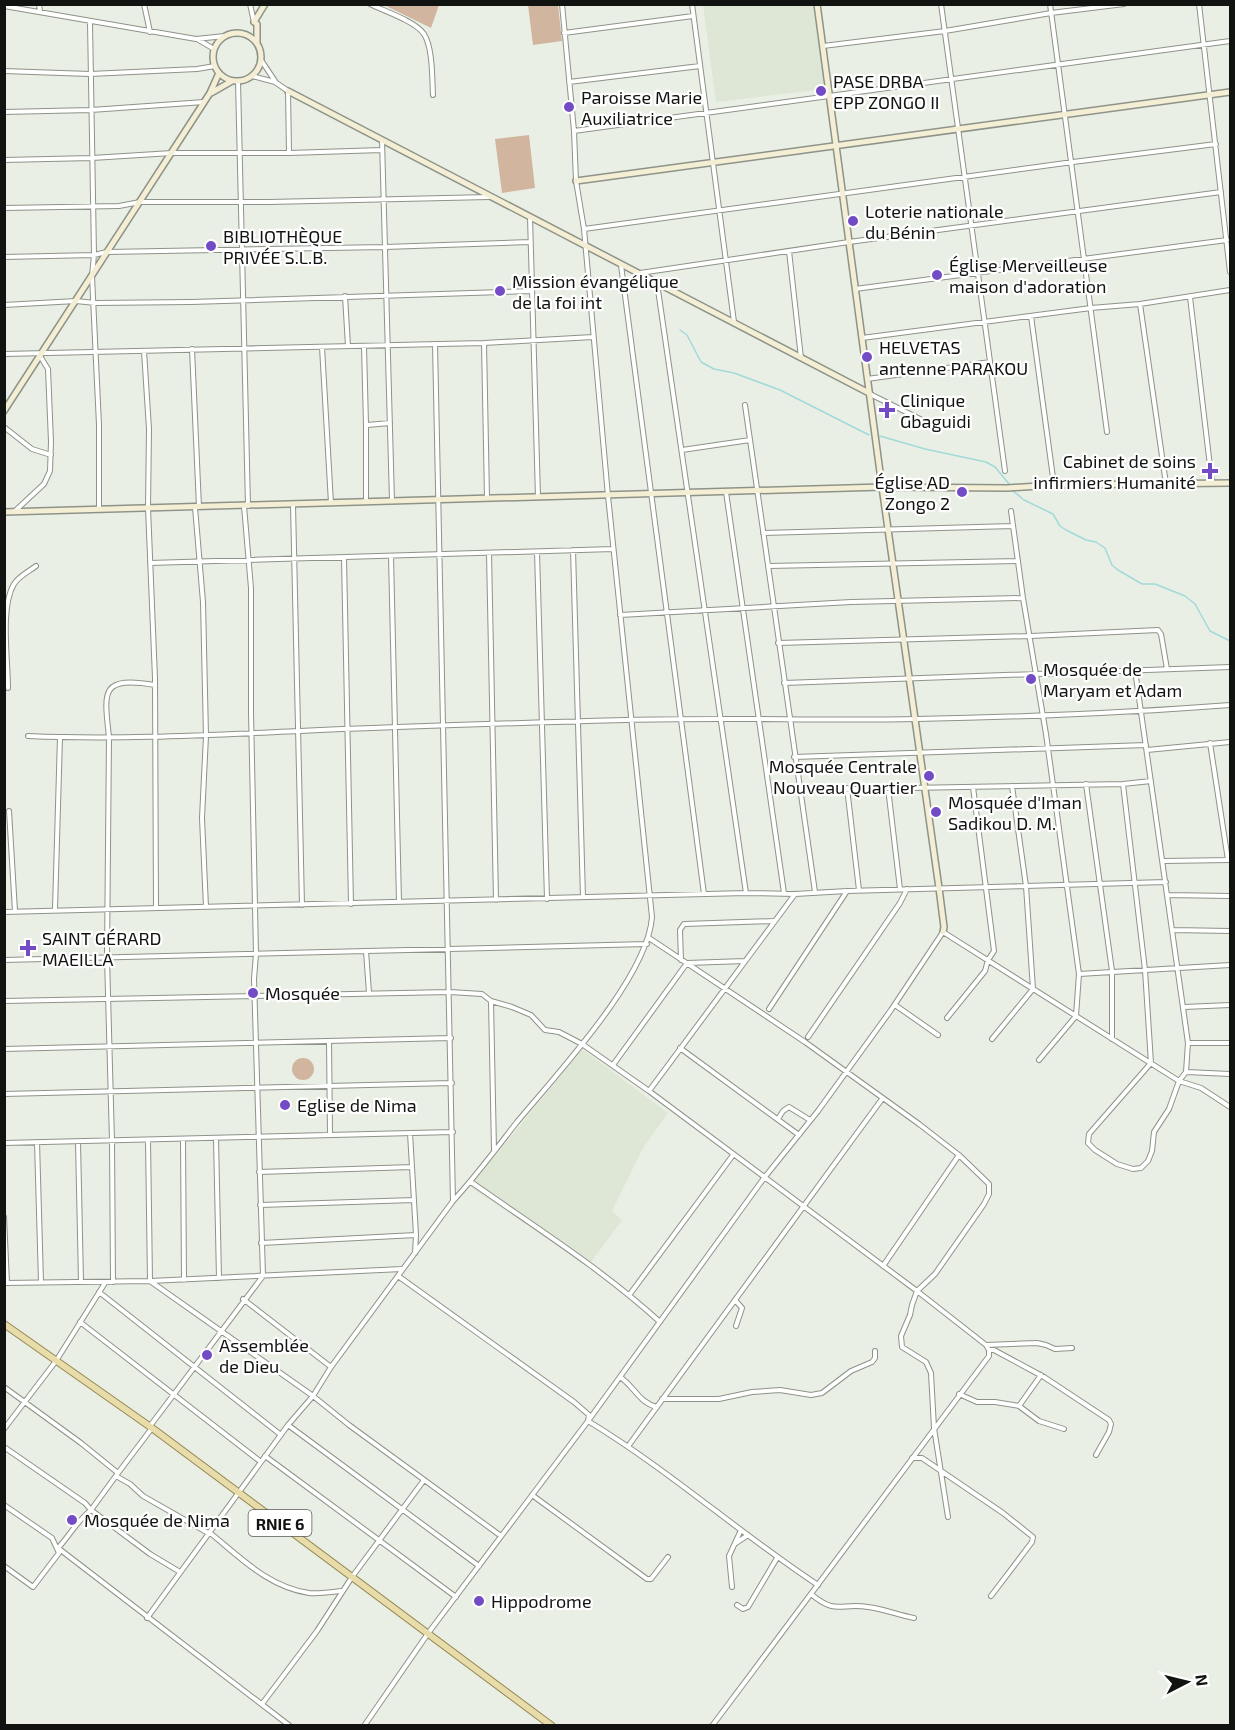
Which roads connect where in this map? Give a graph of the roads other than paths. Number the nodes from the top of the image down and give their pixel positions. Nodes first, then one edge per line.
1 (39, 4) edge
2 (144, 4) edge
3 (249, 4) edge
4 (266, 4) edge
5 (370, 4) edge
6 (562, 4) edge
7 (692, 4) edge
8 (817, 4) edge
9 (941, 4) edge
10 (1050, 4) edge
11 (1124, 4) edge
12 (1199, 4) edge
13 (4, 6) edge
14 (40, 12) junction
15 (1052, 13) junction
16 (693, 16) junction
17 (90, 22) junction
18 (255, 23) junction
19 (945, 31) junction
20 (150, 32) junction
21 (564, 33) junction
22 (245, 34) junction
23 (225, 36) junction
24 (196, 39) junction
25 (1230, 41) edge
26 (257, 44) junction
27 (1205, 44) junction
28 (822, 46) junction
29 (214, 49) junction
30 (261, 60) junction
31 (1059, 64) junction
32 (214, 66) junction
33 (700, 66) junction
34 (4, 71) edge
35 (219, 73) junction
36 (90, 74) junction
37 (252, 76) junction
38 (951, 79) junction
39 (235, 81) junction
40 (275, 82) junction
41 (569, 82) junction
42 (288, 91) junction
43 (1230, 92) edge
44 (210, 93) junction
45 (829, 95) junction
46 (1208, 95) junction
47 (433, 96) dead end
48 (204, 102) junction
49 (91, 110) junction
50 (4, 112) edge
51 (706, 113) junction
52 (1064, 114) junction
53 (958, 129) junction
54 (574, 131) junction
55 (381, 139) junction
56 (1216, 144) junction
57 (836, 146) junction
58 (382, 150) junction
59 (172, 153) junction
60 (240, 153) junction
61 (290, 153) junction
62 (92, 158) junction
63 (4, 160) edge
64 (713, 162) junction
65 (1072, 162) junction
66 (965, 178) junction
67 (576, 181) junction
68 (1221, 192) junction
69 (842, 194) junction
70 (493, 197) junction
71 (383, 200) junction
72 (140, 202) junction
73 (242, 202) junction
74 (93, 207) junction
75 (4, 208) edge
76 (720, 211) junction
77 (1078, 211) junction
78 (530, 216) junction
79 (971, 225) junction
80 (584, 229) junction
81 (1227, 240) junction
82 (530, 242) junction
83 (849, 242) junction
84 (585, 245) junction
85 (385, 248) junction
86 (242, 250) junction
87 (789, 251) junction
88 (107, 252) junction
89 (94, 255) junction
90 (4, 257) edge
91 (726, 260) junction
92 (1084, 260) junction
93 (621, 264) junction
94 (1230, 272) edge
95 (639, 273) junction
96 (978, 274) junction
97 (92, 276) junction
98 (657, 283) junction
99 (855, 289) junction
100 (1230, 290) edge
101 (532, 291) junction
102 (345, 296) junction
103 (386, 296) junction
104 (1190, 297) junction
105 (242, 300) junction
106 (76, 301) junction
107 (95, 303) junction
108 (1140, 304) junction
109 (4, 305) edge
110 (1091, 308) junction
111 (1030, 316) junction
112 (985, 322) junction
113 (734, 323) junction
114 (593, 337) junction
115 (862, 338) junction
116 (533, 341) junction
117 (484, 343) junction
118 (435, 344) junction
119 (388, 345) junction
120 (348, 346) junction
121 (364, 346) junction
122 (244, 348) junction
123 (322, 348) junction
124 (192, 349) junction
125 (144, 351) junction
126 (96, 352) junction
127 (4, 354) edge
128 (41, 355) junction
129 (801, 358) junction
130 (990, 362) junction
131 (867, 379) junction
132 (869, 393) junction
133 (745, 405) dead end
134 (4, 411) edge
135 (390, 423) junction
136 (366, 425) junction
137 (932, 425) dead end
138 (4, 427) edge
139 (1107, 432) dead end
140 (750, 440) junction
141 (682, 450) junction
142 (51, 455) junction
143 (1005, 471) dead end
144 (1212, 483) junction
145 (1230, 483) edge
146 (1166, 484) junction
147 (1054, 485) junction
148 (882, 487) junction
149 (757, 491) junction
150 (726, 492) junction
151 (686, 493) junction
152 (650, 494) junction
153 (608, 496) junction
154 (538, 497) junction
155 (487, 499) junction
156 (440, 500) junction
157 (392, 501) junction
158 (366, 503) junction
159 (331, 504) junction
160 (293, 505) junction
161 (246, 506) junction
162 (197, 507) junction
163 (148, 508) junction
164 (99, 509) junction
165 (15, 511) junction
166 (1011, 511) dead end
167 (4, 512) edge
168 (1013, 526) junction
169 (888, 531) junction
170 (763, 534) junction
171 (613, 549) junction
172 (573, 550) junction
173 (537, 552) junction
174 (489, 553) junction
175 (441, 555) junction
176 (391, 556) junction
177 (344, 558) junction
178 (294, 559) junction
179 (248, 561) junction
180 (1018, 561) junction
181 (200, 562) junction
182 (150, 563) junction
183 (893, 564) junction
184 (36, 566) dead end
185 (768, 566) junction
186 (1023, 598) junction
187 (898, 602) junction
188 (773, 607) junction
189 (742, 608) junction
190 (5, 609) edge
191 (704, 609) junction
192 (666, 611) junction
193 (620, 615) junction
194 (1031, 636) junction
195 (903, 639) junction
196 (778, 643) junction
197 (1230, 667) edge
198 (1167, 669) junction
199 (1135, 670) junction
200 (1037, 674) junction
201 (909, 679) junction
202 (784, 683) junction
203 (155, 685) junction
204 (8, 688) dead end
205 (1230, 705) edge
206 (1142, 713) junction
207 (1043, 715) junction
208 (789, 718) junction
209 (680, 719) junction
210 (759, 719) junction
211 (915, 719) junction
212 (630, 720) junction
213 (720, 720) junction
214 (578, 721) junction
215 (542, 723) junction
216 (493, 724) junction
217 (444, 725) junction
218 (395, 727) junction
219 (348, 729) junction
220 (298, 731) junction
221 (252, 734) junction
222 (28, 736) dead end
223 (156, 736) junction
224 (206, 736) junction
225 (60, 737) junction
226 (109, 737) junction
227 (1230, 742) edge
228 (1210, 743) junction
229 (1147, 747) junction
230 (1048, 750) junction
231 (920, 752) junction
232 (794, 757) junction
233 (1150, 781) junction
234 (1052, 784) junction
235 (1086, 784) junction
236 (1123, 784) junction
237 (1012, 786) junction
238 (925, 787) junction
239 (973, 787) junction
240 (847, 788) junction
241 (888, 788) junction
242 (799, 790) junction
243 (9, 811) dead end
244 (1229, 860) edge
245 (1164, 861) junction
246 (1166, 882) junction
247 (1136, 883) junction
248 (1100, 884) junction
249 (1066, 885) junction
250 (1026, 886) junction
251 (986, 887) junction
252 (939, 888) junction
253 (900, 889) junction
254 (908, 889) junction
255 (859, 890) junction
256 (847, 891) junction
257 (815, 892) junction
258 (746, 893) junction
259 (784, 893) junction
260 (704, 894) junction
261 (795, 894) junction
262 (1168, 895) junction
263 (650, 896) junction
264 (1230, 896) edge
265 (583, 897) junction
266 (547, 899) junction
267 (496, 900) junction
268 (448, 901) junction
269 (399, 902) junction
270 (351, 904) junction
271 (255, 905) junction
272 (302, 905) junction
273 (206, 907) junction
274 (156, 908) junction
275 (55, 909) junction
276 (107, 909) junction
277 (4, 912) edge
278 (15, 912) junction
279 (775, 921) junction
280 (1173, 930) junction
281 (1230, 931) edge
282 (943, 932) junction
283 (649, 938) junction
284 (647, 944) junction
285 (449, 949) junction
286 (366, 951) junction
287 (256, 954) junction
288 (107, 957) junction
289 (4, 960) edge
290 (681, 960) junction
291 (988, 960) junction
292 (745, 961) junction
293 (687, 963) junction
294 (1230, 965) edge
295 (1178, 968) junction
296 (1145, 970) junction
297 (1112, 971) junction
298 (1079, 974) junction
299 (725, 988) junction
300 (1033, 989) junction
301 (450, 992) junction
302 (369, 993) junction
303 (254, 996) junction
304 (107, 999) junction
305 (4, 1001) edge
306 (491, 1001) junction
307 (895, 1005) junction
308 (1230, 1005) edge
309 (1184, 1007) junction
310 (769, 1010) dead end
311 (1076, 1016) junction
312 (947, 1018) dead end
313 (938, 1035) dead end
314 (808, 1037) dead end
315 (451, 1038) junction
316 (992, 1039) dead end
317 (1112, 1039) junction
318 (329, 1041) junction
319 (255, 1042) junction
320 (1188, 1043) junction
321 (1230, 1043) edge
322 (582, 1044) junction
323 (108, 1046) junction
324 (680, 1048) junction
325 (4, 1049) edge
326 (1039, 1060) dead end
327 (1151, 1063) junction
328 (613, 1065) junction
329 (845, 1071) junction
330 (1186, 1072) junction
331 (1230, 1074) edge
332 (1179, 1081) junction
333 (452, 1083) junction
334 (330, 1086) junction
335 (256, 1088) junction
336 (649, 1091) junction
337 (110, 1092) junction
338 (4, 1094) edge
339 (882, 1099) junction
340 (1230, 1107) edge
341 (778, 1119) junction
342 (810, 1120) junction
343 (453, 1132) junction
344 (410, 1133) junction
345 (330, 1135) junction
346 (799, 1135) junction
347 (258, 1137) junction
348 (216, 1138) junction
349 (183, 1139) junction
350 (148, 1140) junction
351 (78, 1141) junction
352 (112, 1141) junction
353 (37, 1142) junction
354 (4, 1143) edge
355 (494, 1150) junction
356 (733, 1155) junction
357 (958, 1155) junction
358 (412, 1167) junction
359 (259, 1172) junction
360 (764, 1178) junction
361 (471, 1182) junction
362 (414, 1200) junction
363 (453, 1201) junction
364 (260, 1205) junction
365 (803, 1206) junction
366 (4, 1217) edge
367 (416, 1235) junction
368 (261, 1243) junction
369 (414, 1254) junction
370 (883, 1266) junction
371 (403, 1269) junction
372 (263, 1276) junction
373 (398, 1276) junction
374 (219, 1278) junction
375 (184, 1280) junction
376 (113, 1281) junction
377 (150, 1281) junction
378 (41, 1282) junction
379 (81, 1282) junction
380 (105, 1282) junction
381 (6, 1283) edge
382 (917, 1291) junction
383 (99, 1292) junction
384 (630, 1294) junction
385 (243, 1299) junction
386 (735, 1300) junction
387 (80, 1322) junction
388 (660, 1322) junction
389 (4, 1324) edge
390 (736, 1326) dead end
391 (220, 1332) junction
392 (986, 1345) junction
393 (1072, 1348) dead end
394 (989, 1350) junction
395 (875, 1351) dead end
396 (56, 1361) junction
397 (194, 1367) junction
398 (331, 1367) junction
399 (1041, 1375) junction
400 (620, 1377) junction
401 (4, 1387) edge
402 (173, 1394) junction
403 (959, 1394) junction
404 (313, 1395) junction
405 (662, 1399) junction
406 (26, 1402) junction
407 (1019, 1406) junction
408 (657, 1407) junction
409 (588, 1420) junction
410 (288, 1425) junction
411 (151, 1427) junction
412 (934, 1428) junction
413 (4, 1429) edge
414 (1064, 1429) dead end
415 (281, 1435) junction
416 (629, 1445) junction
417 (4, 1447) edge
418 (1095, 1455) dead end
419 (265, 1456) junction
420 (911, 1458) junction
421 (261, 1462) junction
422 (941, 1472) junction
423 (117, 1475) junction
424 (424, 1480) junction
425 (238, 1492) junction
426 (532, 1495) junction
427 (85, 1503) junction
428 (96, 1503) junction
429 (4, 1505) edge
430 (91, 1510) junction
431 (402, 1510) junction
432 (948, 1517) dead end
433 (741, 1530) junction
434 (209, 1532) junction
435 (748, 1535) junction
436 (501, 1536) junction
437 (379, 1540) junction
438 (736, 1543) junction
439 (58, 1548) junction
440 (668, 1557) dead end
441 (777, 1558) junction
442 (4, 1566) edge
443 (479, 1566) junction
444 (180, 1572) junction
445 (352, 1577) junction
446 (818, 1585) junction
447 (732, 1587) dead end
448 (343, 1590) junction
449 (811, 1594) junction
450 (991, 1596) dead end
451 (456, 1597) junction
452 (737, 1605) dead end
453 (914, 1617) dead end
454 (147, 1618) junction
455 (429, 1632) junction
456 (262, 1704) junction
457 (290, 1725) edge
458 (364, 1725) edge
459 (551, 1725) edge
460 (712, 1725) edge

1 - 14 street
2 - 20 street
3 - 18 street
4 - 18 street
5 - 47 street
6 - 21 street
7 - 16 street
8 - 28 street
9 - 19 street
10 - 15 street
11 - 15 street
12 - 27 street
13 - 14 street
14 - 17 street
15 - 19 street
15 - 31 street
16 - 21 street
16 - 33 street
17 - 20 street
17 - 36 street
18 - 22 street
18 - 26 street
19 - 28 street
19 - 38 street
20 - 24 street
21 - 41 street
22 - 23 street
22 - 26 street
23 - 24 street
23 - 29 street
24 - 29 street
25 - 27 street
26 - 30 street
27 - 31 street
27 - 46 street
28 - 45 street
29 - 32 street
30 - 37 street
30 - 40 street
31 - 38 street
31 - 52 street
32 - 35 street
32 - 36 street
33 - 41 street
33 - 51 street
34 - 36 street
35 - 39 street
35 - 44 street
36 - 49 street
37 - 39 street
37 - 40 street
38 - 45 street
38 - 53 street
39 - 44 street
39 - 60 street
40 - 42 street
41 - 54 street
42 - 55 street
42 - 61 street
43 - 46 street
44 - 48 street
45 - 51 street
45 - 57 street
46 - 52 street
46 - 56 street
48 - 49 street
48 - 59 street
49 - 50 street
49 - 62 street
51 - 54 street
51 - 64 street
52 - 53 street
52 - 65 street
53 - 57 street
53 - 66 street
54 - 67 street
55 - 58 street
55 - 70 street
56 - 65 street
56 - 68 street
57 - 64 street
57 - 69 street
58 - 61 street
58 - 71 street
59 - 60 street
59 - 62 street
59 - 72 street
60 - 61 street
60 - 73 street
62 - 63 street
62 - 74 street
64 - 67 street
64 - 76 street
65 - 66 street
65 - 77 street
66 - 69 street
66 - 79 street
67 - 80 street
68 - 77 street
68 - 81 street
69 - 76 street
69 - 83 street
70 - 71 street
70 - 78 street
71 - 73 street
71 - 85 street
72 - 73 street
72 - 74 street
72 - 88 street
73 - 86 street
74 - 75 street
74 - 89 street
76 - 80 street
76 - 91 street
77 - 79 street
77 - 92 street
78 - 82 street
78 - 84 street
79 - 83 street
79 - 96 street
80 - 84 street
81 - 92 street
81 - 94 street
82 - 85 street
82 - 101 street
83 - 87 street
83 - 99 street
84 - 93 street
84 - 114 street
85 - 86 street
85 - 103 street
86 - 88 street
86 - 105 street
87 - 91 street
87 - 129 street
88 - 89 street
88 - 97 street
89 - 90 street
89 - 97 street
91 - 95 street
91 - 113 street
92 - 96 street
92 - 110 street
93 - 95 street
93 - 152 street
95 - 98 street
96 - 99 street
96 - 112 street
97 - 106 street
97 - 107 street
98 - 113 street
98 - 141 street
99 - 115 street
100 - 104 street
101 - 103 street
101 - 116 street
102 - 103 street
102 - 105 street
102 - 120 street
103 - 119 street
104 - 108 street
104 - 144 street
105 - 107 street
105 - 122 street
106 - 107 street
106 - 109 street
106 - 128 street
107 - 126 street
108 - 110 street
108 - 146 street
110 - 111 street
110 - 139 street
111 - 112 street
111 - 147 street
112 - 115 street
112 - 130 street
113 - 129 street
114 - 116 street
114 - 153 street
115 - 131 street
116 - 117 street
116 - 154 street
117 - 118 street
117 - 155 street
118 - 119 street
118 - 156 street
119 - 121 street
119 - 135 street
120 - 121 street
120 - 123 street
121 - 136 street
122 - 123 street
122 - 124 street
122 - 161 street
123 - 159 street
124 - 125 street
124 - 162 street
125 - 126 street
125 - 163 street
126 - 128 street
126 - 164 street
127 - 128 street
128 - 134 street
128 - 142 street
129 - 132 street
130 - 131 street
130 - 143 street
131 - 132 street
132 - 137 street
132 - 148 street
133 - 140 street
135 - 136 street
135 - 157 street
136 - 158 street
138 - 142 street
140 - 141 street
140 - 149 street
141 - 151 street
142 - 165 street
144 - 145 street
144 - 146 street
146 - 147 street
147 - 148 street
148 - 149 street
148 - 169 street
149 - 150 street
149 - 170 street
150 - 151 street
150 - 189 street
151 - 152 street
151 - 191 street
152 - 153 street
152 - 192 street
153 - 154 street
153 - 171 street
154 - 155 street
155 - 156 street
156 - 157 street
156 - 175 street
157 - 158 street
158 - 159 street
159 - 160 street
160 - 161 street
160 - 178 street
161 - 162 street
161 - 179 street
162 - 163 street
162 - 181 street
163 - 164 street
163 - 182 street
164 - 165 street
165 - 167 street
166 - 168 street
168 - 169 street
168 - 180 street
169 - 170 street
169 - 183 street
170 - 185 street
171 - 172 street
171 - 193 street
172 - 173 street
172 - 214 street
173 - 174 street
173 - 215 street
174 - 175 street
174 - 216 street
175 - 176 street
175 - 217 street
176 - 177 street
176 - 218 street
177 - 178 street
177 - 219 street
178 - 179 street
178 - 220 street
179 - 181 street
179 - 221 street
180 - 183 street
180 - 186 street
181 - 182 street
181 - 224 street
182 - 203 street
183 - 185 street
183 - 187 street
184 - 190 street
185 - 188 street
186 - 187 street
186 - 194 street
187 - 188 street
187 - 195 street
188 - 189 street
188 - 196 street
189 - 191 street
189 - 210 street
190 - 204 street
191 - 192 street
191 - 213 street
192 - 193 street
192 - 209 street
193 - 212 street
194 - 195 street
194 - 198 street
194 - 200 street
195 - 196 street
195 - 201 street
196 - 202 street
197 - 198 street
198 - 199 street
199 - 200 street
199 - 206 street
200 - 201 street
200 - 207 street
201 - 202 street
201 - 211 street
202 - 208 street
203 - 223 street
203 - 226 street
205 - 206 street
206 - 207 street
206 - 229 street
207 - 211 street
207 - 230 street
208 - 210 street
208 - 211 street
208 - 232 street
209 - 212 street
209 - 213 street
209 - 260 street
210 - 213 street
210 - 259 street
211 - 231 street
212 - 214 street
212 - 263 street
213 - 258 street
214 - 215 street
214 - 265 street
215 - 216 street
215 - 266 street
216 - 217 street
216 - 267 street
217 - 218 street
217 - 268 street
218 - 219 street
218 - 269 street
219 - 220 street
219 - 270 street
220 - 221 street
220 - 272 street
221 - 224 street
221 - 271 street
222 - 225 street
223 - 224 street
223 - 226 street
223 - 274 street
224 - 273 street
225 - 226 street
225 - 275 street
226 - 276 street
227 - 228 street
228 - 229 street
228 - 244 street
229 - 230 street
229 - 233 street
230 - 231 street
230 - 234 street
231 - 232 street
231 - 238 street
232 - 242 street
233 - 236 street
233 - 245 street
234 - 235 street
234 - 237 street
234 - 249 street
235 - 236 street
235 - 248 street
236 - 247 street
237 - 239 street
237 - 250 street
238 - 239 street
238 - 241 street
238 - 252 street
239 - 251 street
240 - 241 street
240 - 242 street
240 - 255 street
241 - 253 street
242 - 257 street
243 - 278 street
244 - 245 street
245 - 246 street
246 - 247 street
246 - 262 street
247 - 248 street
247 - 296 street
248 - 249 street
248 - 297 street
249 - 250 street
249 - 298 street
250 - 251 street
250 - 300 street
251 - 252 street
251 - 291 street
252 - 254 street
252 - 282 street
253 - 254 street
253 - 255 street
254 - 314 street
255 - 256 street
256 - 257 street
256 - 310 street
257 - 261 street
258 - 259 street
258 - 260 street
259 - 261 street
260 - 263 street
261 - 279 street
262 - 264 street
262 - 280 street
263 - 265 street
263 - 283 street
265 - 266 street
266 - 267 street
267 - 268 street
268 - 269 street
268 - 285 street
269 - 270 street
270 - 272 street
271 - 272 street
271 - 273 street
271 - 287 street
273 - 274 street
274 - 276 street
275 - 276 street
275 - 278 street
276 - 288 street
277 - 278 street
279 - 290 street
279 - 292 street
280 - 281 street
280 - 295 street
282 - 291 street
282 - 307 street
283 - 284 street
283 - 290 street
284 - 285 street
284 - 322 street
285 - 286 street
285 - 301 street
286 - 287 street
286 - 302 street
287 - 288 street
287 - 303 street
288 - 289 street
288 - 304 street
290 - 293 street
291 - 300 street
291 - 312 street
292 - 293 street
292 - 299 street
293 - 299 street
293 - 328 street
294 - 295 street
295 - 296 street
295 - 309 street
296 - 297 street
296 - 327 street
297 - 298 street
297 - 317 street
298 - 311 street
299 - 324 street
299 - 329 street
300 - 311 street
300 - 316 street
301 - 302 street
301 - 306 street
301 - 315 street
302 - 303 street
303 - 304 street
303 - 319 street
304 - 305 street
304 - 323 street
306 - 322 street
306 - 355 street
307 - 313 street
307 - 329 street
308 - 309 street
309 - 320 street
311 - 317 street
311 - 326 street
315 - 318 street
315 - 333 street
317 - 327 street
318 - 319 street
318 - 334 street
319 - 323 street
319 - 335 street
320 - 321 street
320 - 330 street
322 - 328 street
322 - 355 street
323 - 325 street
323 - 337 street
324 - 336 street
324 - 341 street
327 - 332 street
327 - 332 street
328 - 336 street
329 - 339 street
329 - 342 street
330 - 331 street
330 - 332 street
332 - 340 street
333 - 334 street
333 - 343 street
334 - 335 street
334 - 345 street
335 - 337 street
335 - 347 street
336 - 356 street
337 - 338 street
337 - 352 street
339 - 357 street
339 - 365 street
341 - 342 street
341 - 346 street
342 - 346 street
343 - 344 street
343 - 363 street
344 - 345 street
344 - 358 street
345 - 347 street
346 - 360 street
347 - 348 street
347 - 359 street
348 - 349 street
348 - 374 street
349 - 350 street
349 - 375 street
350 - 352 street
350 - 377 street
351 - 352 street
351 - 353 street
351 - 379 street
352 - 376 street
353 - 354 street
353 - 378 street
355 - 361 street
356 - 360 street
356 - 384 street
357 - 370 street
357 - 382 street
358 - 359 street
358 - 362 street
359 - 364 street
360 - 365 street
360 - 388 street
361 - 363 street
361 - 384 street
362 - 364 street
362 - 367 street
363 - 369 street
364 - 368 street
365 - 370 street
365 - 386 street
366 - 381 street
367 - 368 street
367 - 369 street
368 - 372 street
369 - 371 street
370 - 382 street
371 - 372 street
371 - 373 street
372 - 374 street
372 - 385 street
373 - 398 street
373 - 409 street
374 - 375 street
375 - 377 street
376 - 377 street
376 - 380 street
377 - 391 street
378 - 379 street
378 - 381 street
379 - 380 street
380 - 383 street
382 - 392 street
382 - 412 street
383 - 387 street
383 - 397 street
384 - 388 street
385 - 391 street
385 - 398 street
386 - 390 street
386 - 405 street
387 - 396 street
387 - 402 street
388 - 400 street
389 - 396 main road, RNIE 6
391 - 397 street
391 - 404 street
392 - 393 street
392 - 394 street
394 - 399 street
394 - 403 street
395 - 405 street
396 - 406 street
396 - 411 main road, RNIE 6
397 - 402 street
397 - 415 street
398 - 404 street
399 - 407 street
399 - 418 street
400 - 408 street
400 - 409 street
401 - 406 street
402 - 411 street
402 - 421 street
403 - 407 street
403 - 412 street
404 - 410 street
404 - 424 street
405 - 408 street
406 - 413 street
406 - 423 street
407 - 414 street
408 - 416 street
409 - 416 street
409 - 426 street
410 - 415 street
410 - 431 street
411 - 423 street
411 - 425 main road, RNIE 6
412 - 420 street
412 - 422 street
415 - 419 street
416 - 433 street
417 - 427 street
419 - 421 street
419 - 437 street
420 - 422 street
420 - 446 street
421 - 425 street
422 - 432 street
422 - 450 street
423 - 428 street
423 - 434 street
424 - 431 street
424 - 436 street
425 - 434 street
425 - 445 main road, RNIE 6
426 - 436 street
426 - 440 street
427 - 428 street
427 - 430 street
428 - 430 street
429 - 439 street
430 - 439 street
430 - 444 street
431 - 437 street
431 - 443 street
433 - 435 street
433 - 438 street
434 - 444 street
434 - 448 street
435 - 438 street
435 - 441 street
436 - 443 street
437 - 445 street
437 - 451 street
438 - 447 street
439 - 442 street
439 - 454 street
441 - 446 street
441 - 452 street
443 - 451 street
444 - 454 street
445 - 448 street
445 - 455 main road, RNIE 6
446 - 449 street
448 - 456 street
449 - 453 street
449 - 460 street
451 - 455 street
454 - 456 street
455 - 458 street
455 - 459 main road, RNIE 6
456 - 457 street

